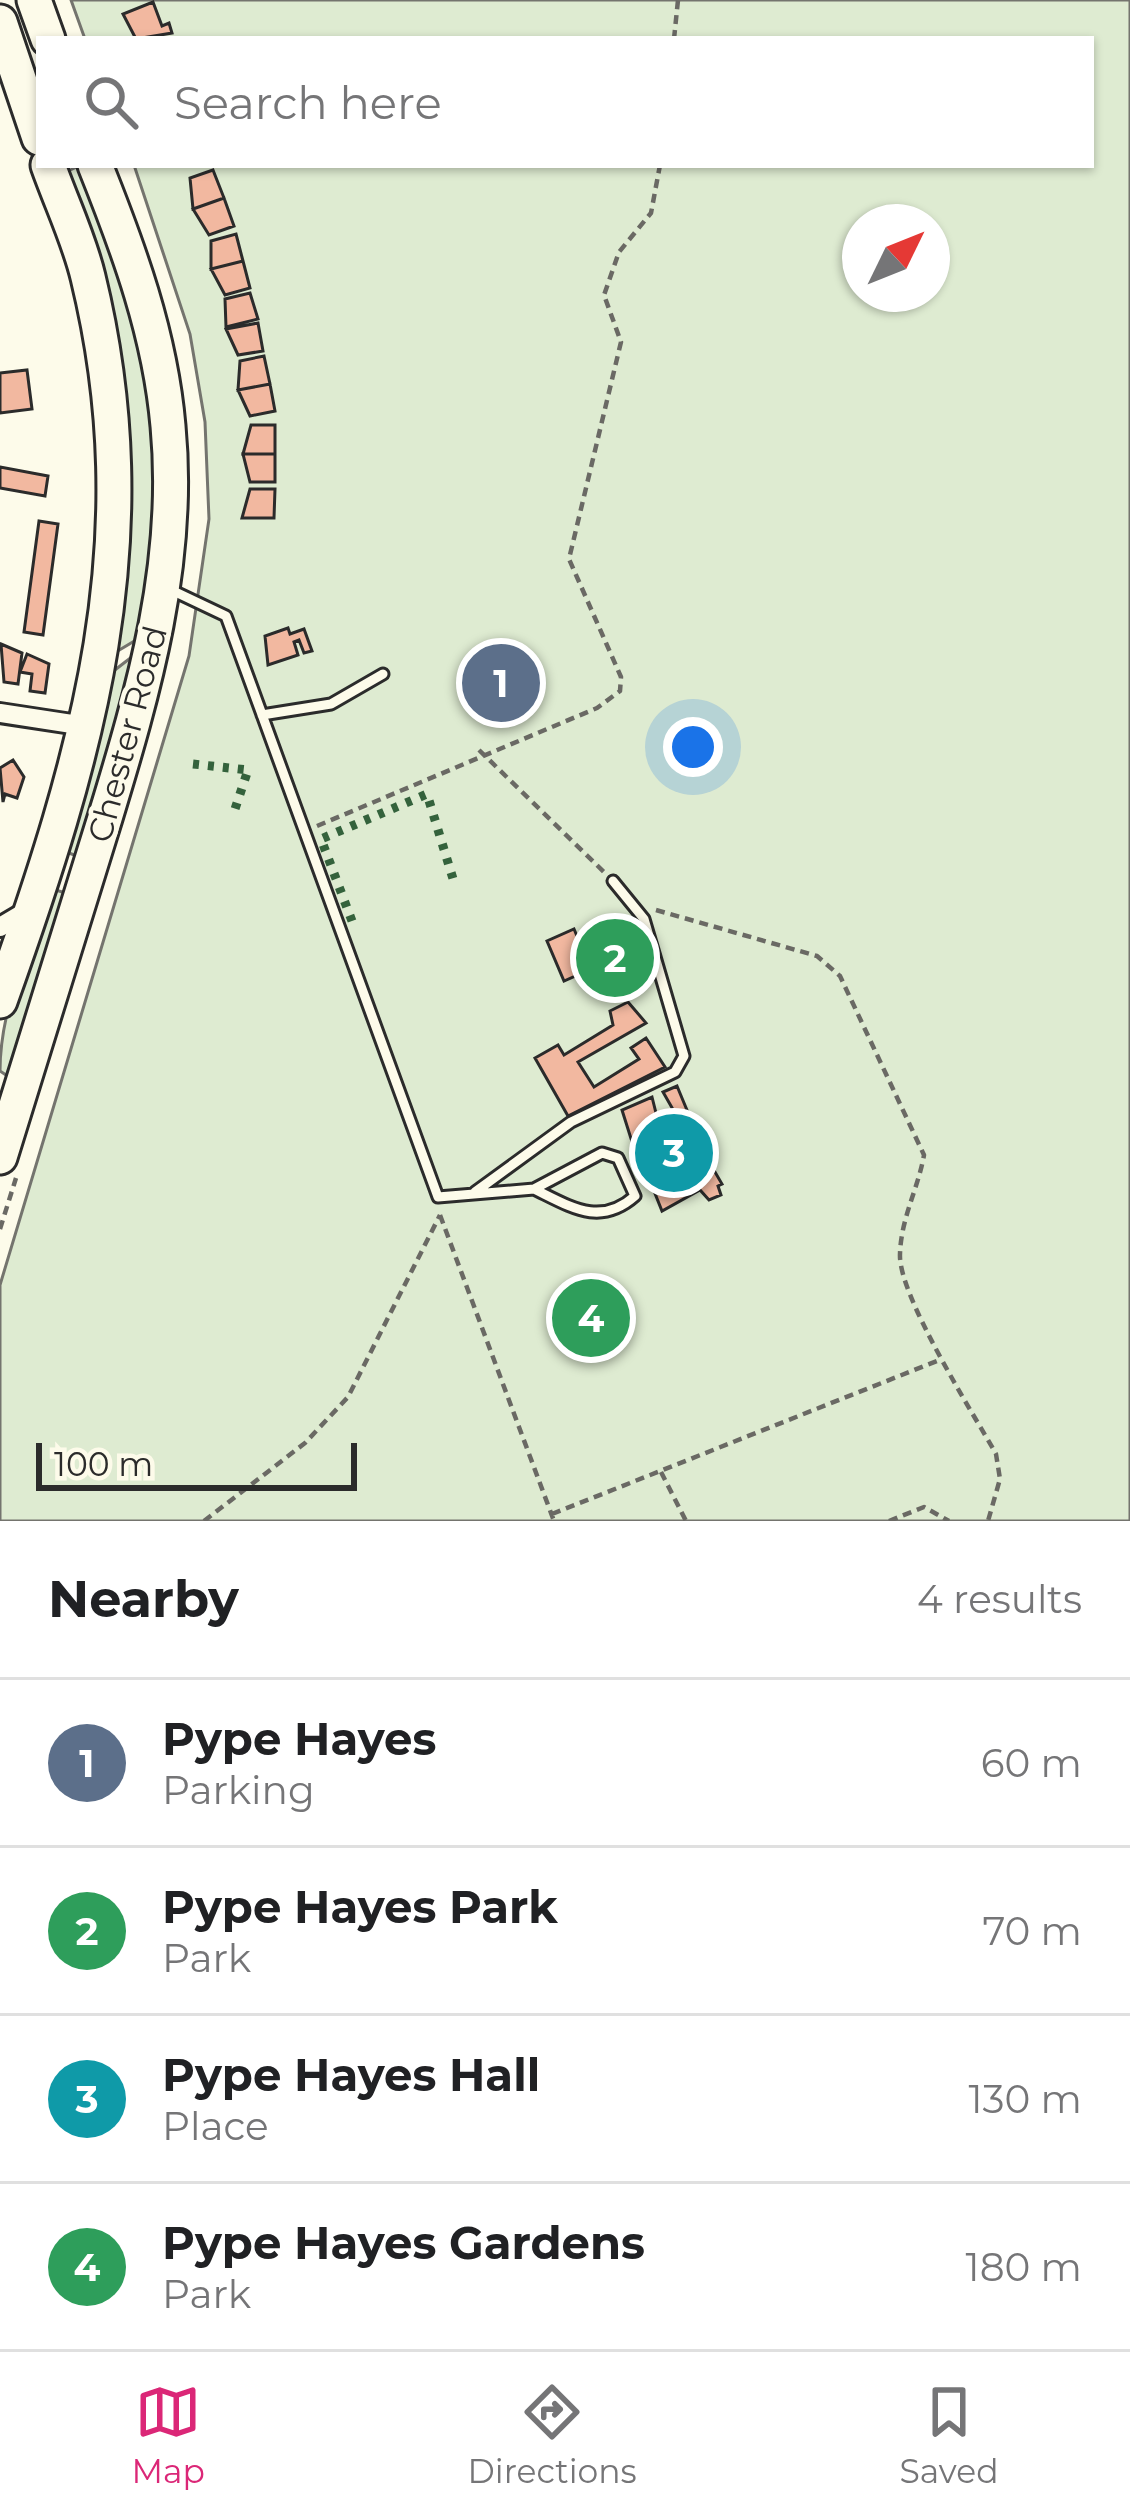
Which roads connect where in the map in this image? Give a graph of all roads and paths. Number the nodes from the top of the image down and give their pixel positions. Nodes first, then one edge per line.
1 (34, 0) edge
2 (678, 0) edge
3 (0, 22) edge
4 (47, 36) edge
5 (674, 36) edge
6 (36, 129) edge
7 (50, 168) edge
8 (96, 168) edge
9 (659, 168) edge
10 (165, 587) junction
11 (383, 674) dead end
12 (0, 713) edge
13 (262, 715) junction
14 (85, 726) junction
15 (482, 753) junction
16 (513, 784) junction
17 (507, 790) dead end
18 (303, 832) junction
19 (44, 874) junction
20 (613, 881) joint
21 (85, 886) junction
22 (34, 907) junction
23 (650, 908) dead end
24 (0, 927) edge
25 (0, 1001) edge
26 (9, 1097) edge
27 (0, 1157) edge
28 (534, 1189) junction
29 (470, 1195) junction
30 (944, 1359) junction
31 (661, 1472) junction
32 (553, 1517) edge
33 (204, 1521) edge
34 (686, 1521) edge
35 (889, 1521) edge
36 (949, 1521) edge
37 (988, 1521) edge

1 - 4 highway
2 - 5 path
3 - 6 highway
7 - 14 highway, Chester Road
8 - 10 highway, Chester Road
9 - 15 path
10 - 13 lane
10 - 21 highway, Chester Road
11 - 13 lane
12 - 14 street
13 - 18 lane
14 - 19 highway, Chester Road
15 - 16 path
15 - 18 path
16 - 17 path
16 - 20 path
18 - 29 lane
19 - 21 highway
19 - 22 highway, Chester Road
20 - 29 lane
21 - 26 highway, Chester Road
22 - 24 street
22 - 25 highway, Chester Road
23 - 30 path
26 - 27 highway, Chester Road
28 - 28 lane
28 - 29 lane
30 - 31 path
30 - 37 path
31 - 32 path
31 - 34 path
32 - 33 path
35 - 36 path

